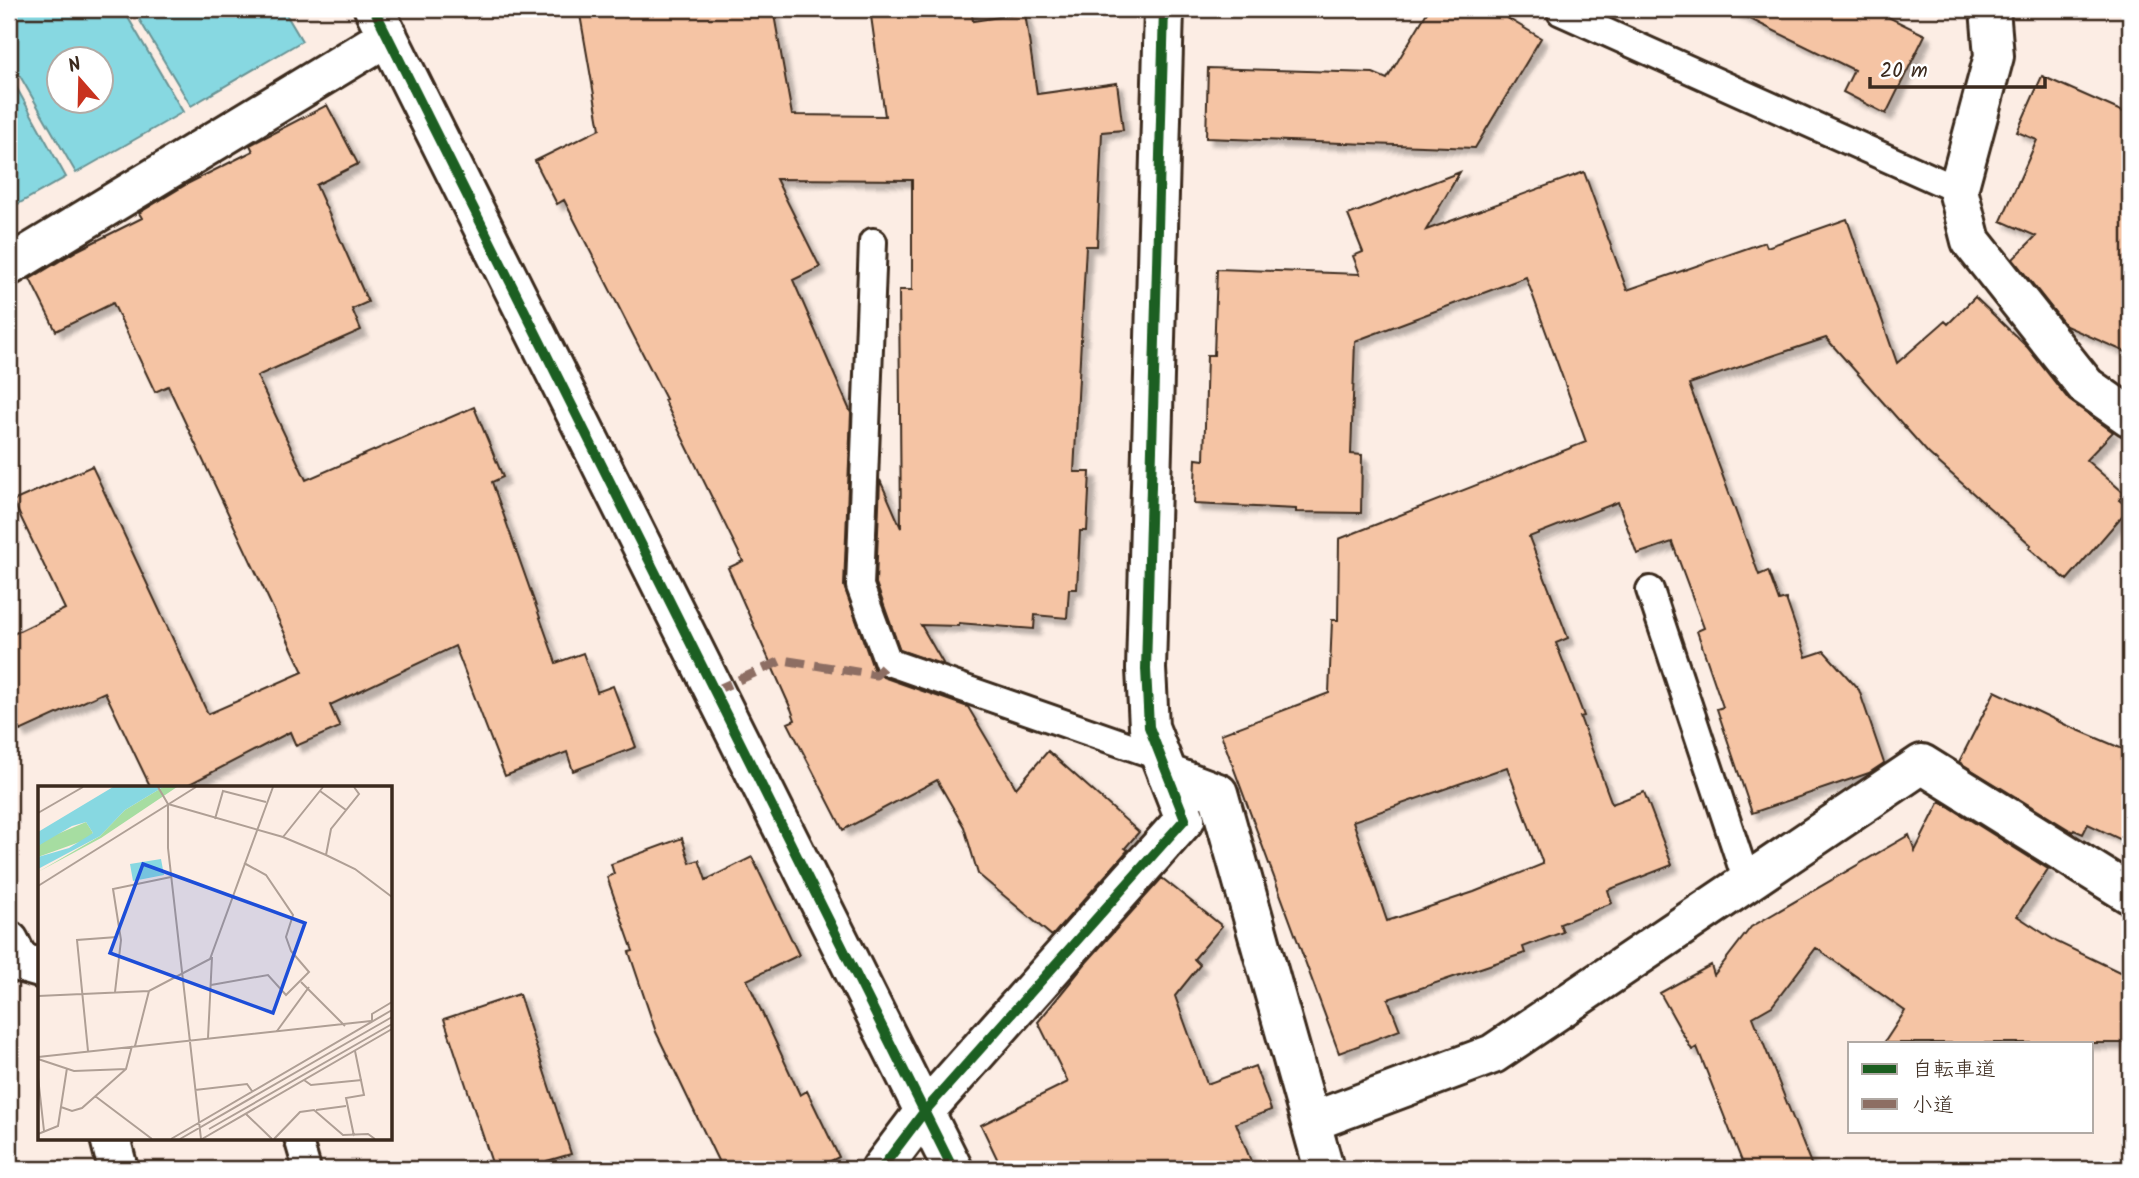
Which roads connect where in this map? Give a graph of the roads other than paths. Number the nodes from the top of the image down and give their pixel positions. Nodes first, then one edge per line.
1 (1164, 9) edge
2 (1990, 9) edge
3 (1562, 12) dead end
4 (381, 22) edge
5 (1958, 190) junction
6 (873, 242) dead end
7 (9, 266) edge
8 (2130, 417) edge
9 (1650, 590) dead end
10 (1164, 765) junction
11 (1747, 882) junction
12 (2130, 894) edge
13 (924, 1112) junction
14 (1311, 1122) junction
15 (111, 1140) edge
16 (299, 1140) edge
17 (118, 1169) edge
18 (307, 1169) edge
19 (881, 1169) edge
20 (953, 1169) edge
21 (1325, 1169) edge

1 - 10 street
2 - 5 street
3 - 5 lane
4 - 7 street
4 - 13 street
5 - 8 street
6 - 10 lane
9 - 11 lane
10 - 13 street
10 - 14 street
11 - 12 street
11 - 14 street
13 - 19 street
13 - 20 street
14 - 21 street
15 - 17 street
16 - 18 lane

